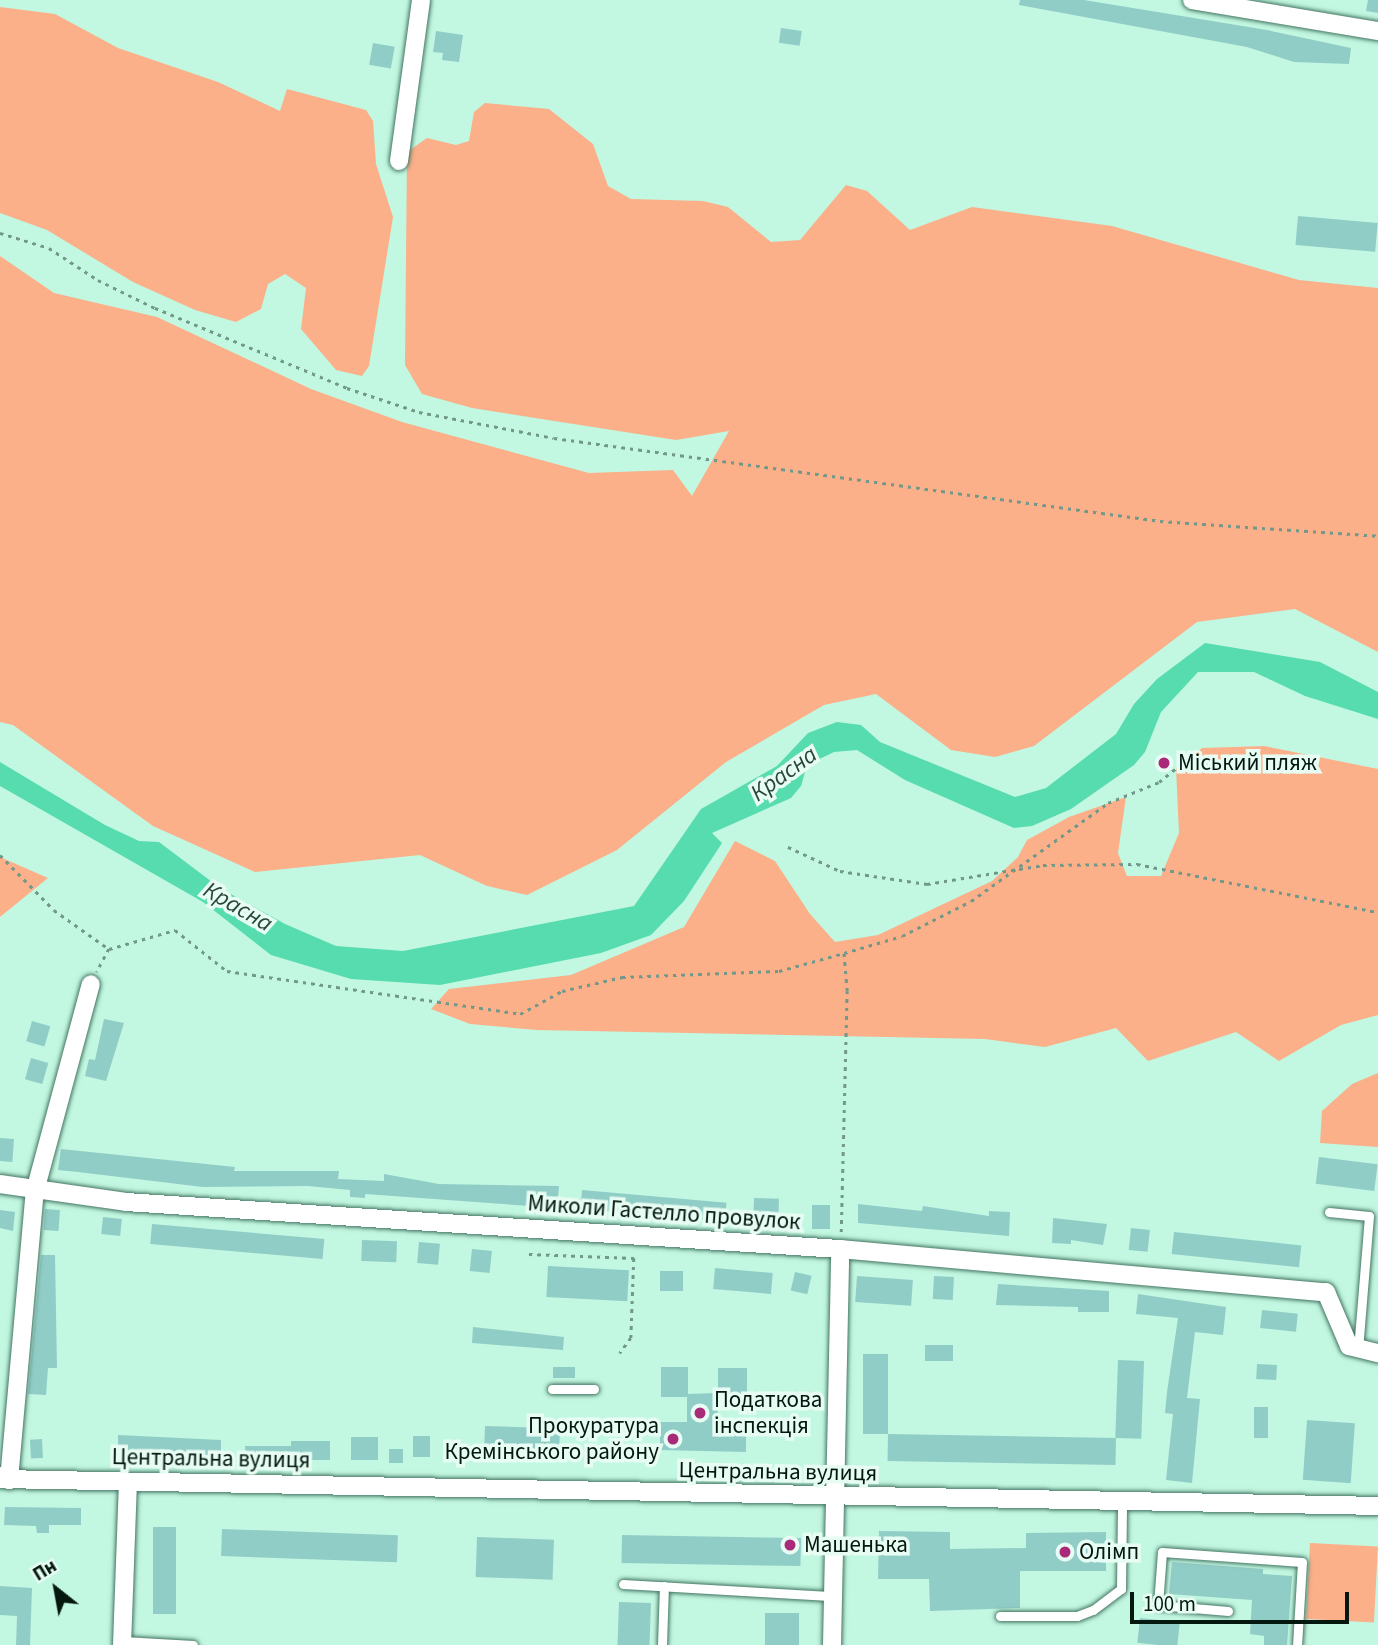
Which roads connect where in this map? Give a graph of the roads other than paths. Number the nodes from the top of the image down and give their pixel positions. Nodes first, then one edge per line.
1 (421, 0) edge
2 (1192, 0) edge
3 (1378, 31) edge
4 (399, 161) dead end
5 (91, 984) road end
6 (0, 1184) edge
7 (35, 1191) junction
8 (1329, 1212) dead end
9 (840, 1250) junction
10 (1357, 1349) junction
11 (1378, 1353) edge
12 (552, 1389) dead end
13 (594, 1389) dead end
14 (3, 1478) edge
15 (128, 1482) junction
16 (838, 1498) junction
17 (1122, 1502) junction
18 (1378, 1506) edge
19 (623, 1584) dead end
20 (664, 1586) junction
21 (834, 1596) junction
22 (1228, 1611) dead end
23 (1000, 1616) dead end
24 (123, 1643) edge
25 (193, 1645) edge
26 (662, 1645) edge
27 (832, 1645) edge
28 (1297, 1645) edge

1 - 4 street
2 - 3 street
5 - 7 street
6 - 7 street, Миколи Гастелло провулок
7 - 9 street, Миколи Гастелло провулок
7 - 14 street
8 - 10 lane
9 - 10 street, Миколи Гастелло провулок
9 - 16 street
10 - 11 street
12 - 13 lane
14 - 15 street, Центральна вулиця
15 - 16 street, Центральна вулиця
15 - 24 street
16 - 17 street, Центральна вулиця
16 - 21 street
17 - 18 street, Центральна вулиця
17 - 23 lane
19 - 20 lane
20 - 21 lane
20 - 26 lane
21 - 27 street
22 - 28 lane
24 - 25 lane

